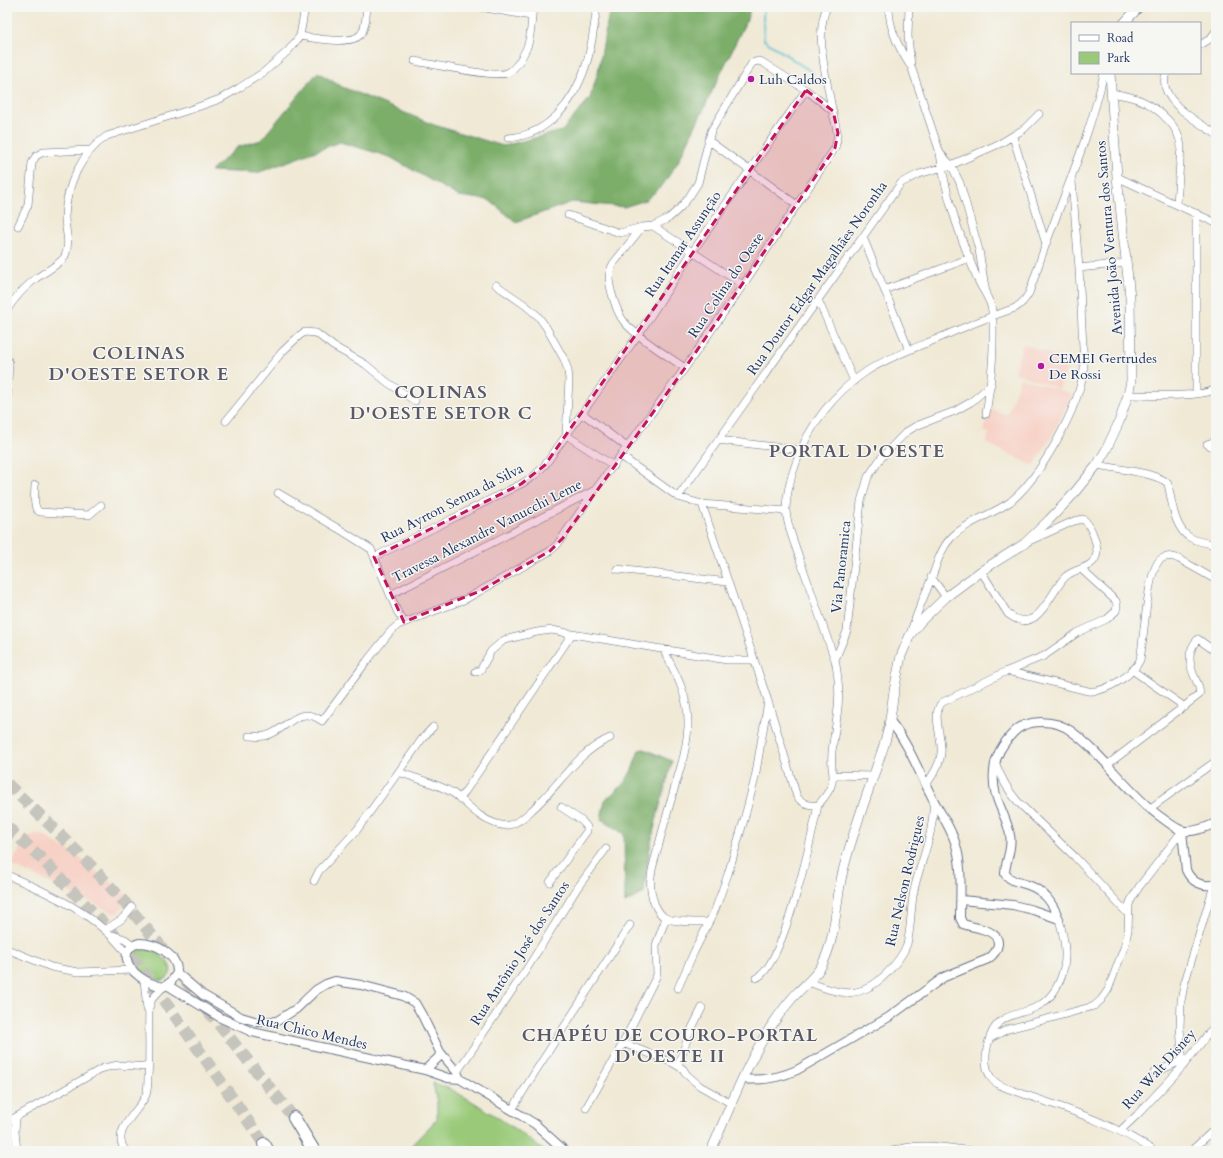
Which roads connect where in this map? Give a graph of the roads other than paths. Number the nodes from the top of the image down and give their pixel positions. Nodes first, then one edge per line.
1 (305, 7) edge
2 (367, 7) edge
3 (480, 7) edge
4 (533, 7) edge
5 (597, 7) edge
6 (828, 7) edge
7 (888, 7) edge
8 (909, 7) edge
9 (1139, 7) edge
10 (531, 16) junction
11 (1125, 22) edge
12 (1216, 31) edge
13 (300, 36) junction
14 (1201, 44) edge
15 (415, 62) dead end
16 (911, 66) junction
17 (1104, 74) edge
18 (1110, 74) edge
19 (1166, 74) edge
20 (1216, 80) edge
21 (1216, 85) edge
22 (806, 90) junction
23 (1111, 93) junction
24 (833, 111) junction
25 (1039, 114) dead end
26 (1216, 134) edge
27 (1012, 137) junction
28 (508, 138) dead end
29 (708, 140) junction
30 (91, 150) junction
31 (940, 153) junction
32 (952, 165) junction
33 (942, 168) junction
34 (749, 171) junction
35 (1117, 177) junction
36 (1071, 179) junction
37 (1177, 204) junction
38 (796, 205) junction
39 (1196, 213) junction
40 (568, 216) dead end
41 (1216, 222) edge
42 (18, 226) dead end
43 (653, 226) junction
44 (642, 227) junction
45 (863, 237) junction
46 (1046, 244) junction
47 (693, 251) junction
48 (970, 258) junction
49 (1126, 263) junction
50 (1079, 268) junction
51 (496, 285) dead end
52 (743, 285) junction
53 (884, 290) junction
54 (987, 299) junction
55 (818, 300) junction
56 (7, 310) edge
57 (993, 316) junction
58 (638, 335) junction
59 (909, 350) junction
60 (7, 358) edge
61 (685, 368) junction
62 (854, 381) junction
63 (991, 385) junction
64 (1216, 389) edge
65 (1196, 394) junction
66 (1128, 395) junction
67 (7, 399) edge
68 (415, 401) dead end
69 (582, 413) junction
70 (986, 414) dead end
71 (226, 421) dead end
72 (566, 435) junction
73 (718, 440) junction
74 (1216, 441) edge
75 (627, 447) junction
76 (1216, 449) edge
77 (800, 450) junction
78 (621, 456) junction
79 (1097, 465) junction
80 (614, 466) junction
81 (35, 485) dead end
82 (595, 490) junction
83 (278, 493) dead end
84 (678, 497) junction
85 (702, 504) junction
86 (101, 505) dead end
87 (786, 511) junction
88 (1024, 544) junction
89 (1216, 544) edge
90 (374, 557) junction
91 (617, 569) dead end
92 (1081, 569) junction
93 (981, 571) junction
94 (931, 577) junction
95 (1216, 580) edge
96 (728, 582) junction
97 (390, 595) junction
98 (946, 597) junction
99 (404, 622) junction
100 (572, 634) junction
101 (910, 635) junction
102 (663, 650) junction
103 (1216, 652) edge
104 (754, 660) junction
105 (835, 660) junction
106 (1132, 670) junction
107 (1007, 671) junction
108 (475, 672) dead end
109 (768, 701) junction
110 (1184, 707) junction
111 (890, 721) junction
112 (433, 727) dead end
113 (248, 736) dead end
114 (610, 738) dead end
115 (1216, 761) edge
116 (995, 762) junction
117 (1107, 765) junction
118 (398, 772) junction
119 (833, 775) junction
120 (874, 776) junction
121 (926, 785) junction
122 (460, 799) junction
123 (934, 800) junction
124 (818, 805) junction
125 (561, 807) dead end
126 (1149, 809) junction
127 (1216, 823) edge
128 (1182, 831) junction
129 (606, 849) dead end
130 (7, 875) edge
131 (314, 881) dead end
132 (550, 882) dead end
133 (1215, 885) edge
134 (961, 900) junction
135 (132, 907) dead end
136 (1128, 914) junction
137 (666, 918) junction
138 (1059, 919) junction
139 (708, 922) junction
140 (630, 925) dead end
141 (107, 932) junction
142 (133, 945) junction
143 (7, 949) edge
144 (126, 953) junction
145 (133, 970) junction
146 (177, 973) junction
147 (756, 978) dead end
148 (144, 980) junction
149 (809, 982) junction
150 (165, 986) junction
151 (678, 988) dead end
152 (702, 1008) dead end
153 (149, 1017) junction
154 (1216, 1024) edge
155 (991, 1038) junction
156 (623, 1043) junction
157 (440, 1052) junction
158 (1183, 1063) junction
159 (678, 1066) junction
160 (149, 1067) junction
161 (425, 1070) junction
162 (1154, 1072) dead end
163 (458, 1075) junction
164 (743, 1079) junction
165 (732, 1104) junction
166 (586, 1108) dead end
167 (512, 1110) junction
168 (16, 1118) junction
169 (294, 1118) tunnel mouth
170 (7, 1122) edge
171 (1216, 1128) edge
172 (1120, 1131) junction
173 (951, 1150) edge
174 (1197, 1150) edge
175 (17, 1151) edge
176 (126, 1151) edge
177 (314, 1151) edge
178 (565, 1151) edge
179 (711, 1151) edge
180 (892, 1151) edge
181 (972, 1151) edge
182 (1154, 1151) edge

1 - 13 street
2 - 13 street
3 - 10 street
4 - 10 street
5 - 28 street
6 - 24 street, Rua Colina do Oeste
7 - 16 street
8 - 16 street
9 - 11 main road
10 - 15 street
12 - 14 street
13 - 30 street
16 - 31 street
17 - 36 street
18 - 23 main road, Avenida João Ventura dos Santos
19 - 26 street
20 - 21 street
22 - 24 street
22 - 29 street
22 - 34 street, Rua Itamar Assunção
23 - 35 main road, Avenida João Ventura dos Santos
23 - 37 street
24 - 38 street, Rua Colina do Oeste
25 - 27 street, Rua Doutor Edgar Magalhães Noronha
27 - 32 street, Rua Doutor Edgar Magalhães Noronha
27 - 46 street
29 - 34 street
29 - 43 street
30 - 42 street
30 - 56 street
31 - 32 street
31 - 33 street
32 - 33 street, Rua Doutor Edgar Magalhães Noronha
32 - 54 street
33 - 45 street, Rua Doutor Edgar Magalhães Noronha
33 - 48 street
34 - 38 street
34 - 47 street, Rua Itamar Assunção
35 - 37 street
35 - 49 main road, Avenida João Ventura dos Santos
36 - 46 street
36 - 50 street
37 - 39 street
38 - 52 street, Rua Colina do Oeste
39 - 41 street
39 - 65 street
40 - 44 street
43 - 44 street
43 - 47 street
44 - 58 street
45 - 53 street
45 - 55 street, Rua Doutor Edgar Magalhães Noronha
46 - 57 street
47 - 52 street
47 - 58 street, Rua Itamar Assunção
48 - 53 street
48 - 54 street
49 - 50 street
49 - 66 main road, Avenida João Ventura dos Santos
50 - 94 street
51 - 72 street
52 - 61 street, Rua Colina do Oeste
53 - 59 street
54 - 57 street
55 - 62 street
55 - 73 street, Rua Doutor Edgar Magalhães Noronha
57 - 59 street
57 - 63 street
58 - 61 street
58 - 69 street, Rua Itamar Assunção
59 - 62 street
60 - 67 street
61 - 75 street, Rua Colina do Oeste
62 - 77 street
63 - 70 street
63 - 105 street, Via Panoramica
64 - 65 street
65 - 66 street
66 - 79 main road, Avenida João Ventura dos Santos
68 - 71 street
69 - 72 street, Rua Ayrton Senna da Silva
69 - 75 street
72 - 80 street
72 - 90 street, Rua Ayrton Senna da Silva
73 - 77 street
73 - 84 street, Rua Doutor Edgar Magalhães Noronha
74 - 76 street
75 - 78 street, Rua Colina do Oeste
77 - 87 street
78 - 80 street, Rua Colina do Oeste
78 - 84 street
79 - 88 main road, Avenida João Ventura dos Santos
79 - 89 street
80 - 82 street, Rua Colina do Oeste
81 - 86 street
82 - 97 street, Travessa Alexandre Vanucchi Leme
82 - 99 street, Rua Colina do Oeste
83 - 90 street
84 - 85 street
85 - 87 street
85 - 96 street
87 - 105 street
88 - 92 street
88 - 93 main road, Avenida João Ventura dos Santos
90 - 97 street
91 - 96 street
92 - 93 street
92 - 107 street
93 - 98 main road, Avenida João Ventura dos Santos
94 - 98 street
94 - 101 street
95 - 106 street
96 - 104 street
97 - 99 street
98 - 101 main road, Avenida João Ventura dos Santos
99 - 113 street
100 - 102 street
100 - 108 street
100 - 122 street
101 - 111 main road, Avenida João Ventura dos Santos
102 - 104 street
102 - 137 street
103 - 110 street
104 - 109 street
105 - 119 street
106 - 107 street
106 - 110 street
107 - 121 street
109 - 124 street
109 - 139 street
110 - 117 street
111 - 120 main road, Avenida João Ventura dos Santos
111 - 121 street
112 - 118 street
114 - 122 street
115 - 126 street
116 - 117 street
116 - 136 street
116 - 138 street
117 - 126 street
118 - 122 street
118 - 131 street
119 - 120 street
119 - 124 street
120 - 149 main road, Avenida João Ventura dos Santos
121 - 123 street
123 - 134 street
123 - 149 street, Rua Nelson Rodrigues
124 - 147 street
125 - 132 street
126 - 128 street
127 - 128 street
128 - 133 street
128 - 136 street
129 - 163 street, Rua Antônio José dos Santos
130 - 141 street
133 - 158 street
134 - 138 street
134 - 164 street
135 - 141 street
136 - 155 street
137 - 139 street
137 - 156 street
138 - 155 street
139 - 151 street
140 - 167 street
141 - 142 street
141 - 144 street
142 - 144 street
142 - 146 street
143 - 145 street
144 - 145 street
145 - 148 street
146 - 150 street
146 - 157 street, Rua Chico Mendes
148 - 150 street
148 - 153 street
149 - 164 main road, Avenida João Ventura dos Santos
150 - 153 street
150 - 161 street, Rua Chico Mendes
152 - 159 street
153 - 160 street
154 - 158 street, Rua Walt Disney
155 - 172 street
156 - 159 street
156 - 166 street
157 - 161 street
157 - 163 street, Rua Chico Mendes
158 - 162 street
158 - 172 street, Rua Walt Disney
159 - 165 street
160 - 168 street
160 - 176 street
161 - 163 street, Rua Chico Mendes
163 - 167 street, Rua Chico Mendes
164 - 165 main road, Avenida João Ventura dos Santos
165 - 179 main road, Avenida João Ventura dos Santos
167 - 178 street, Rua Chico Mendes
168 - 170 street
168 - 175 street
169 - 177 highway
171 - 174 street
172 - 182 street
173 - 180 street
173 - 181 street

